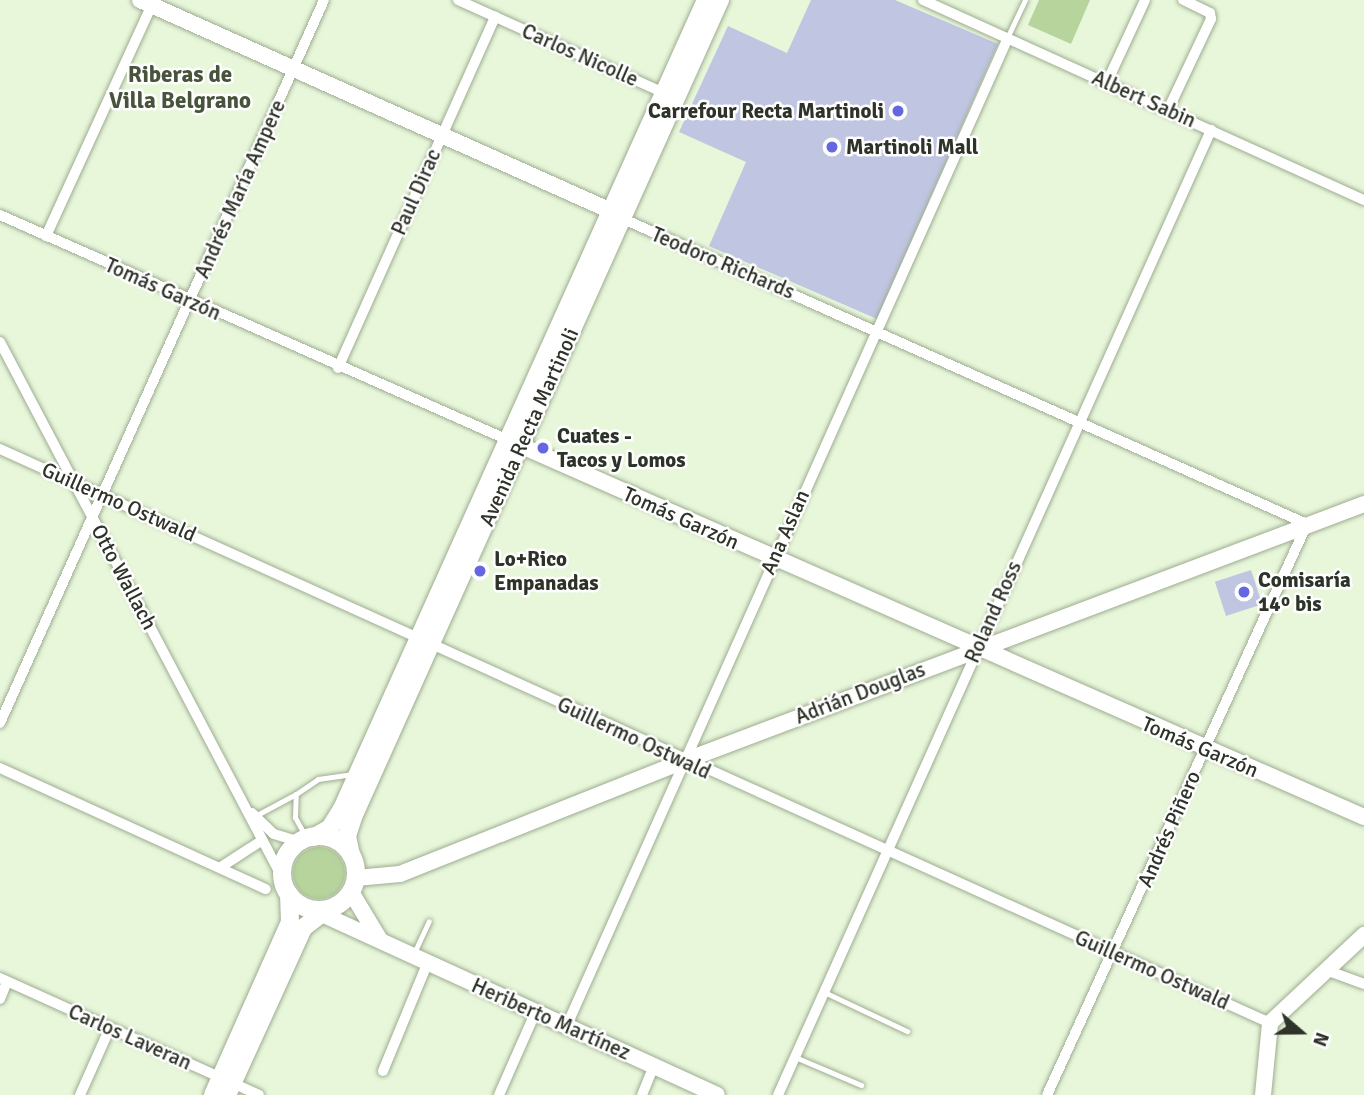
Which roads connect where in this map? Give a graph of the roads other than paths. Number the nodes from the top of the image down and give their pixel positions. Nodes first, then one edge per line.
1 (324, 0) edge
2 (458, 0) edge
3 (706, 0) edge
4 (720, 0) edge
5 (923, 0) edge
6 (1025, 0) edge
7 (1145, 0) edge
8 (1183, 0) edge
9 (149, 2) edge
10 (495, 17) junction
11 (1007, 40) junction
12 (294, 68) junction
13 (1107, 82) junction
14 (664, 93) junction
15 (1168, 110) junction
16 (1211, 130) junction
17 (442, 134) junction
18 (1364, 200) edge
19 (0, 215) edge
20 (616, 215) junction
21 (46, 236) junction
22 (189, 301) junction
23 (877, 329) junction
24 (0, 342) edge
25 (338, 368) junction
26 (1078, 419) junction
27 (514, 443) junction
28 (0, 449) edge
29 (73, 481) junction
30 (103, 494) junction
31 (1364, 504) edge
32 (92, 517) junction
33 (1307, 524) junction
34 (772, 560) junction
35 (425, 642) junction
36 (976, 649) junction
37 (0, 723) edge
38 (1205, 750) junction
39 (684, 761) junction
40 (0, 768) edge
41 (358, 773) junction
42 (296, 794) junction
43 (252, 814) junction
44 (1364, 817) edge
45 (307, 839) junction
46 (261, 841) junction
47 (888, 850) junction
48 (351, 855) junction
49 (220, 867) junction
50 (353, 885) junction
51 (286, 886) junction
52 (266, 889) dead end
53 (319, 911) junction
54 (429, 921) dead end
55 (1364, 935) edge
56 (384, 944) junction
57 (1112, 953) junction
58 (420, 961) junction
59 (1326, 970) junction
60 (4, 980) edge
61 (1364, 984) edge
62 (824, 992) junction
63 (0, 999) edge
64 (536, 1011) junction
65 (1270, 1023) junction
66 (567, 1025) junction
67 (109, 1030) junction
68 (907, 1031) dead end
69 (795, 1057) junction
70 (654, 1066) junction
71 (383, 1071) dead end
72 (227, 1085) edge
73 (861, 1085) dead end
74 (80, 1095) edge
75 (213, 1095) edge
76 (260, 1095) edge
77 (499, 1095) edge
78 (642, 1095) edge
79 (717, 1095) edge
80 (778, 1095) edge
81 (1047, 1095) edge
82 (1263, 1095) edge

1 - 12 street, Andrés María Ampere
2 - 10 street, Carlos Nicolle
3 - 14 main road, Avenida Recta Martinoli
4 - 20 main road, Avenida Recta Martinoli
5 - 11 street, Albert Sabin
6 - 11 lane
7 - 13 street
8 - 15 street
9 - 12 street, Teodoro Richards
9 - 21 street
10 - 14 street, Carlos Nicolle
10 - 17 street, Paul Dirac
11 - 13 street, Albert Sabin
11 - 23 street, Ana Aslan
12 - 17 street, Teodoro Richards
12 - 22 street, Andrés María Ampere
13 - 15 street, Albert Sabin
14 - 20 main road, Avenida Recta Martinoli
15 - 16 street, Albert Sabin
16 - 18 street, Albert Sabin
16 - 26 street, Roland Ross
17 - 20 street, Teodoro Richards
17 - 25 street, Paul Dirac
19 - 21 street, Tomás Garzón
20 - 23 street, Teodoro Richards
20 - 27 main road, Avenida Recta Martinoli
21 - 22 street, Tomás Garzón
22 - 25 street, Tomás Garzón
22 - 30 street, Andrés María Ampere
23 - 26 street, Teodoro Richards
23 - 34 street, Ana Aslan
24 - 29 street, Otto Wallach
25 - 27 street, Tomás Garzón
26 - 33 street, Teodoro Richards
26 - 36 street, Roland Ross
27 - 34 street, Tomás Garzón
27 - 35 main road, Avenida Recta Martinoli
28 - 29 street, Guillermo Ostwald
29 - 30 street, Guillermo Ostwald
29 - 32 street, Otto Wallach
30 - 32 street, Andrés María Ampere
30 - 35 street, Guillermo Ostwald
31 - 33 street, Adrián Douglas
32 - 37 street, Andrés María Ampere
32 - 43 street, Otto Wallach
33 - 36 street, Adrián Douglas
33 - 38 street, Andrés Piñero
34 - 36 street, Tomás Garzón
34 - 39 street, Ana Aslan
35 - 39 street, Guillermo Ostwald
35 - 41 main road, Avenida Recta Martinoli
35 - 48 main road, Avenida Recta Martinoli
36 - 38 street, Tomás Garzón
36 - 39 street, Adrián Douglas
36 - 47 street, Roland Ross
38 - 44 street, Tomás Garzón
38 - 57 street, Andrés Piñero
39 - 47 street, Guillermo Ostwald
39 - 50 street, Adrián Douglas
39 - 66 street, Ana Aslan
40 - 49 street
41 - 42 lane
41 - 45 main road, Avenida Recta Martinoli
42 - 43 lane
42 - 45 lane
43 - 45 street, Otto Wallach
43 - 46 street, Otto Wallach
45 - 48 main road
45 - 51 main road
46 - 49 street
46 - 51 street, Otto Wallach
47 - 57 street, Guillermo Ostwald
47 - 62 street, Roland Ross
48 - 50 main road
49 - 52 street
50 - 53 main road
50 - 56 street
51 - 53 main road
51 - 72 main road
53 - 56 street, Heriberto Martínez
53 - 72 main road
54 - 58 lane
55 - 59 street
56 - 58 street, Heriberto Martínez
57 - 65 street, Guillermo Ostwald
57 - 81 street, Andrés Piñero
58 - 64 street, Heriberto Martínez
58 - 71 street
59 - 61 street
59 - 65 street
60 - 63 street
60 - 67 street, Carlos Laveran
62 - 68 lane
62 - 69 street, Roland Ross
64 - 66 street, Heriberto Martínez
64 - 77 street
65 - 82 street
66 - 70 street, Heriberto Martínez
67 - 72 street, Carlos Laveran
67 - 74 street
69 - 73 lane
69 - 80 street, Roland Ross
70 - 78 street
70 - 79 street, Heriberto Martínez
72 - 75 main road
72 - 76 street, Carlos Laveran

